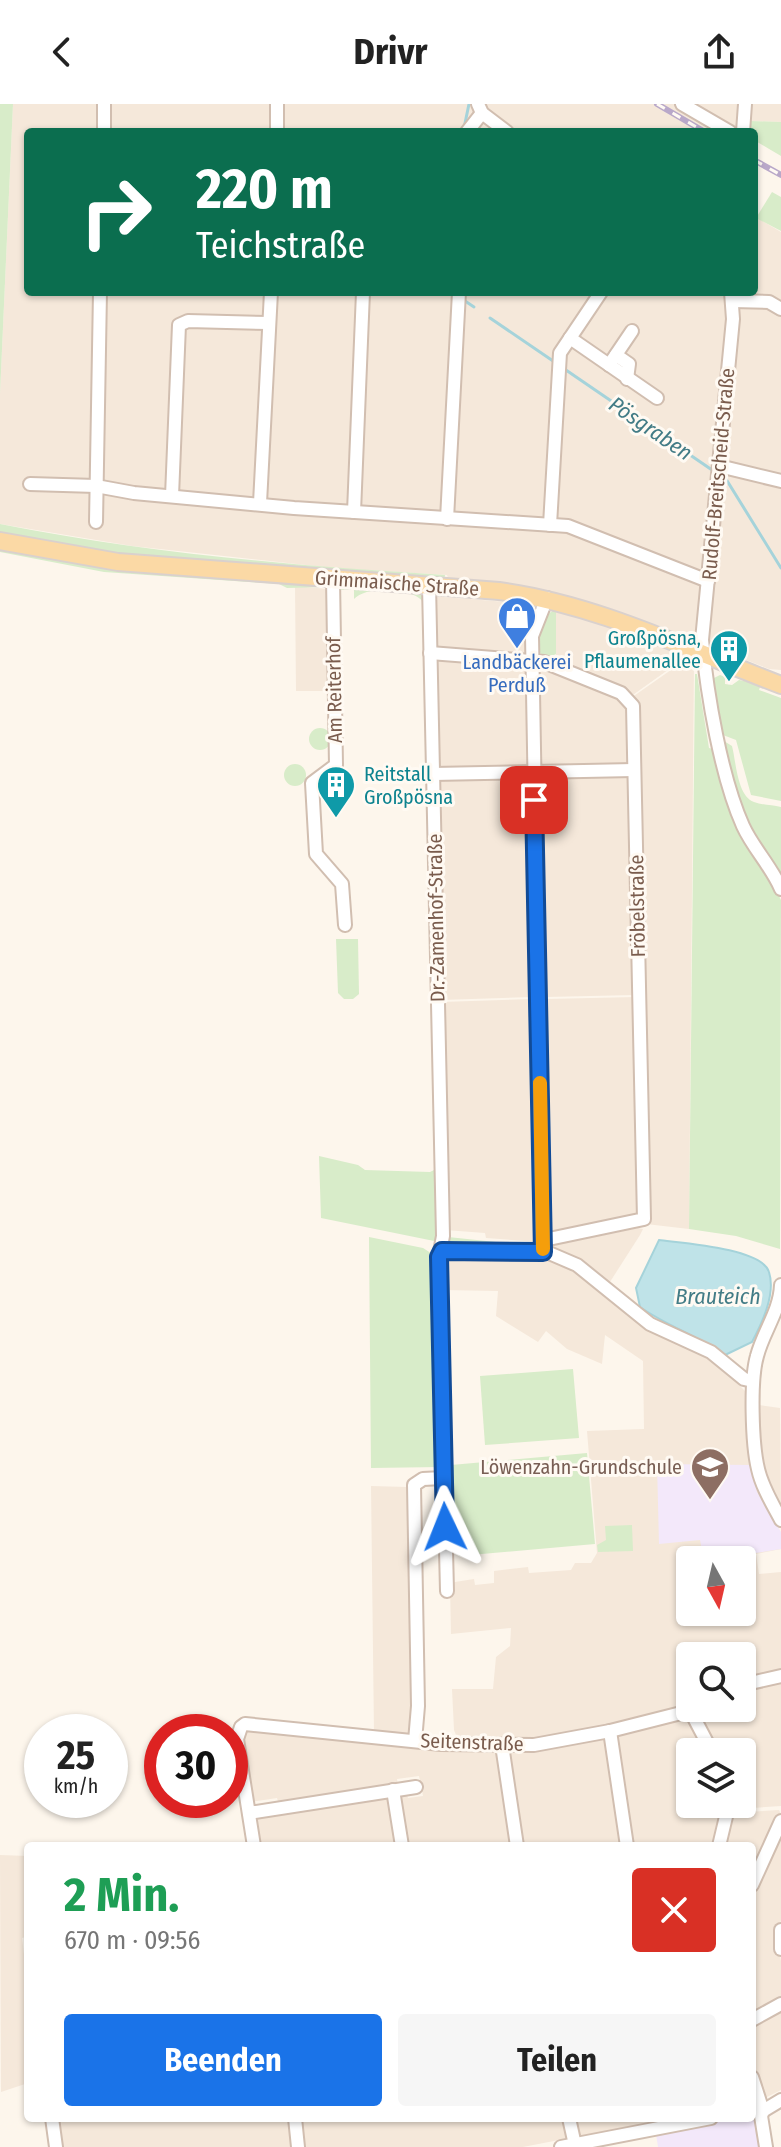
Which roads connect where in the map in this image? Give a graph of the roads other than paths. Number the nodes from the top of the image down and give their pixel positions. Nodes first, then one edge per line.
1 (104, 104) edge
2 (277, 104) edge
3 (682, 104) edge
4 (745, 104) edge
5 (480, 109) edge
6 (104, 128) edge
7 (277, 128) edge
8 (469, 128) edge
9 (502, 128) edge
10 (723, 128) edge
11 (743, 128) edge
12 (100, 296) edge
13 (271, 296) edge
14 (363, 296) edge
15 (598, 296) edge
16 (732, 296) edge
17 (459, 301) edge
18 (781, 309) edge
19 (269, 323) junction
20 (632, 331) dead end
21 (570, 338) junction
22 (612, 360) junction
23 (657, 398) dead end
24 (719, 472) junction
25 (781, 481) edge
26 (30, 484) dead end
27 (96, 486) junction
28 (172, 496) junction
29 (260, 503) junction
30 (354, 512) junction
31 (447, 519) junction
32 (96, 522) dead end
33 (550, 525) junction
34 (0, 541) edge
35 (333, 579) junction
36 (708, 581) junction
37 (429, 585) junction
38 (547, 598) junction
39 (430, 653) junction
40 (704, 655) junction
41 (533, 660) junction
42 (781, 685) edge
43 (634, 770) junction
44 (533, 771) junction
45 (433, 774) junction
46 (781, 889) edge
47 (345, 925) dead end
48 (544, 1246) junction
49 (442, 1251) junction
50 (781, 1285) edge
51 (781, 1296) edge
52 (753, 1381) junction
53 (443, 1478) junction
54 (781, 1520) edge
55 (447, 1591) dead end
56 (781, 1676) edge
57 (756, 1682) edge
58 (676, 1715) edge
59 (610, 1731) junction
60 (415, 1741) junction
61 (502, 1745) junction
62 (416, 1787) dead end
63 (393, 1790) junction
64 (249, 1813) junction
65 (726, 1818) edge
66 (781, 1821) edge
67 (253, 1842) edge
68 (401, 1842) edge
69 (516, 1842) edge
70 (626, 1842) edge
71 (720, 1842) edge
72 (756, 1876) edge
73 (781, 1930) edge
74 (781, 1949) edge
75 (781, 2004) edge
76 (756, 2018) edge
77 (781, 2100) edge
78 (758, 2110) edge
79 (53, 2122) edge
80 (295, 2122) edge
81 (570, 2122) edge
82 (684, 2122) edge
83 (575, 2145) junction
84 (56, 2147) edge
85 (298, 2147) edge
86 (561, 2147) edge
87 (766, 2147) edge

1 - 6 street
2 - 7 street
3 - 10 street
4 - 11 street
5 - 8 street
5 - 9 street
12 - 27 street
13 - 19 street
14 - 30 street
15 - 21 street
16 - 18 street
16 - 24 street, Rudolf-Breitscheid-Straße
17 - 31 street
19 - 28 street
19 - 29 street
20 - 22 street
21 - 22 street
21 - 33 street
22 - 23 street
24 - 25 street
24 - 36 street, Rudolf-Breitscheid-Straße
26 - 27 street
27 - 28 street
27 - 32 street
28 - 29 street
29 - 30 street
30 - 31 street
31 - 33 street
33 - 36 street
34 - 35 main road, Grimmaische Straße
35 - 37 main road, Grimmaische Straße
35 - 47 street, Am Reiterhof
36 - 40 street, Rudolf-Breitscheid-Straße
37 - 38 main road, Grimmaische Straße
37 - 39 street, Dr.-Zamenhof-Straße
38 - 40 main road, Grimmaische Straße
38 - 41 street
39 - 41 street, Fröbelstraße
39 - 45 street, Dr.-Zamenhof-Straße
40 - 42 main road, Grimmaische Straße
40 - 46 street, Rudolf-Breitscheid-Straße
41 - 43 street, Fröbelstraße
41 - 44 street
43 - 44 street
43 - 48 street, Fröbelstraße
44 - 45 street
44 - 48 street
45 - 49 street, Dr.-Zamenhof-Straße
48 - 49 street
48 - 52 street
49 - 53 street, Dr.-Zamenhof-Straße
50 - 51 street
51 - 52 street
52 - 54 street
53 - 55 street, Dr.-Zamenhof-Straße
53 - 60 street
56 - 57 street
58 - 59 street, Seitenstraße
59 - 61 street, Seitenstraße
59 - 70 street
60 - 61 street, Seitenstraße
60 - 64 street, Seitenstraße
61 - 69 street
62 - 63 street
63 - 64 street
63 - 68 street
64 - 67 street
65 - 71 street
66 - 72 street
73 - 74 street
75 - 76 street
77 - 78 street
78 - 87 street
79 - 84 street
80 - 85 street
81 - 83 street
82 - 83 street
83 - 86 street

